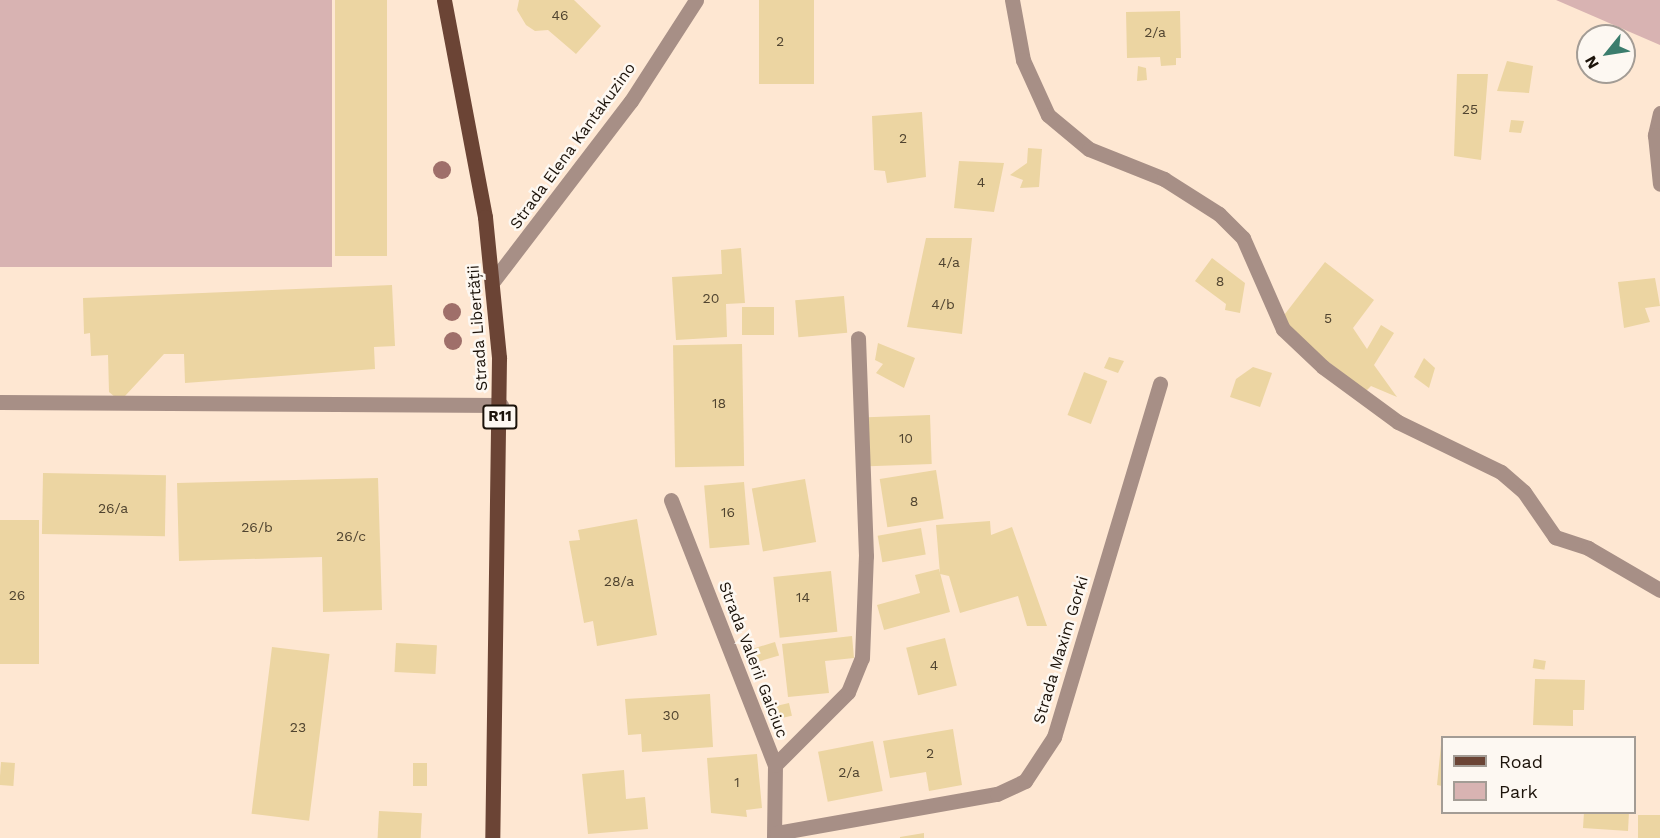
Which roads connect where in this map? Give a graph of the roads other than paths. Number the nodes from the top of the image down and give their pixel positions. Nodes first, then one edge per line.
1 (444, 0) edge
2 (696, 0) edge
3 (1012, 0) edge
4 (1660, 113) edge
5 (1660, 184) edge
6 (494, 280) junction
7 (858, 338) dead end
8 (1161, 384) dead end
9 (0, 402) edge
10 (501, 405) junction
11 (671, 500) dead end
12 (1660, 590) edge
13 (775, 765) junction
14 (776, 835) edge
15 (492, 838) edge

1 - 6 main road, Strada Libertății / R11
2 - 6 street, Strada Elena Kantakuzino
3 - 12 street
4 - 5 street
6 - 10 main road, Strada Libertății / R11
7 - 13 street
8 - 14 street, Strada Maxim Gorki
9 - 10 street
10 - 15 main road, Strada Libertății / R11
11 - 13 street, Strada Valerii Gaiciuc
13 - 14 street, Strada Valerii Gaiciuc

